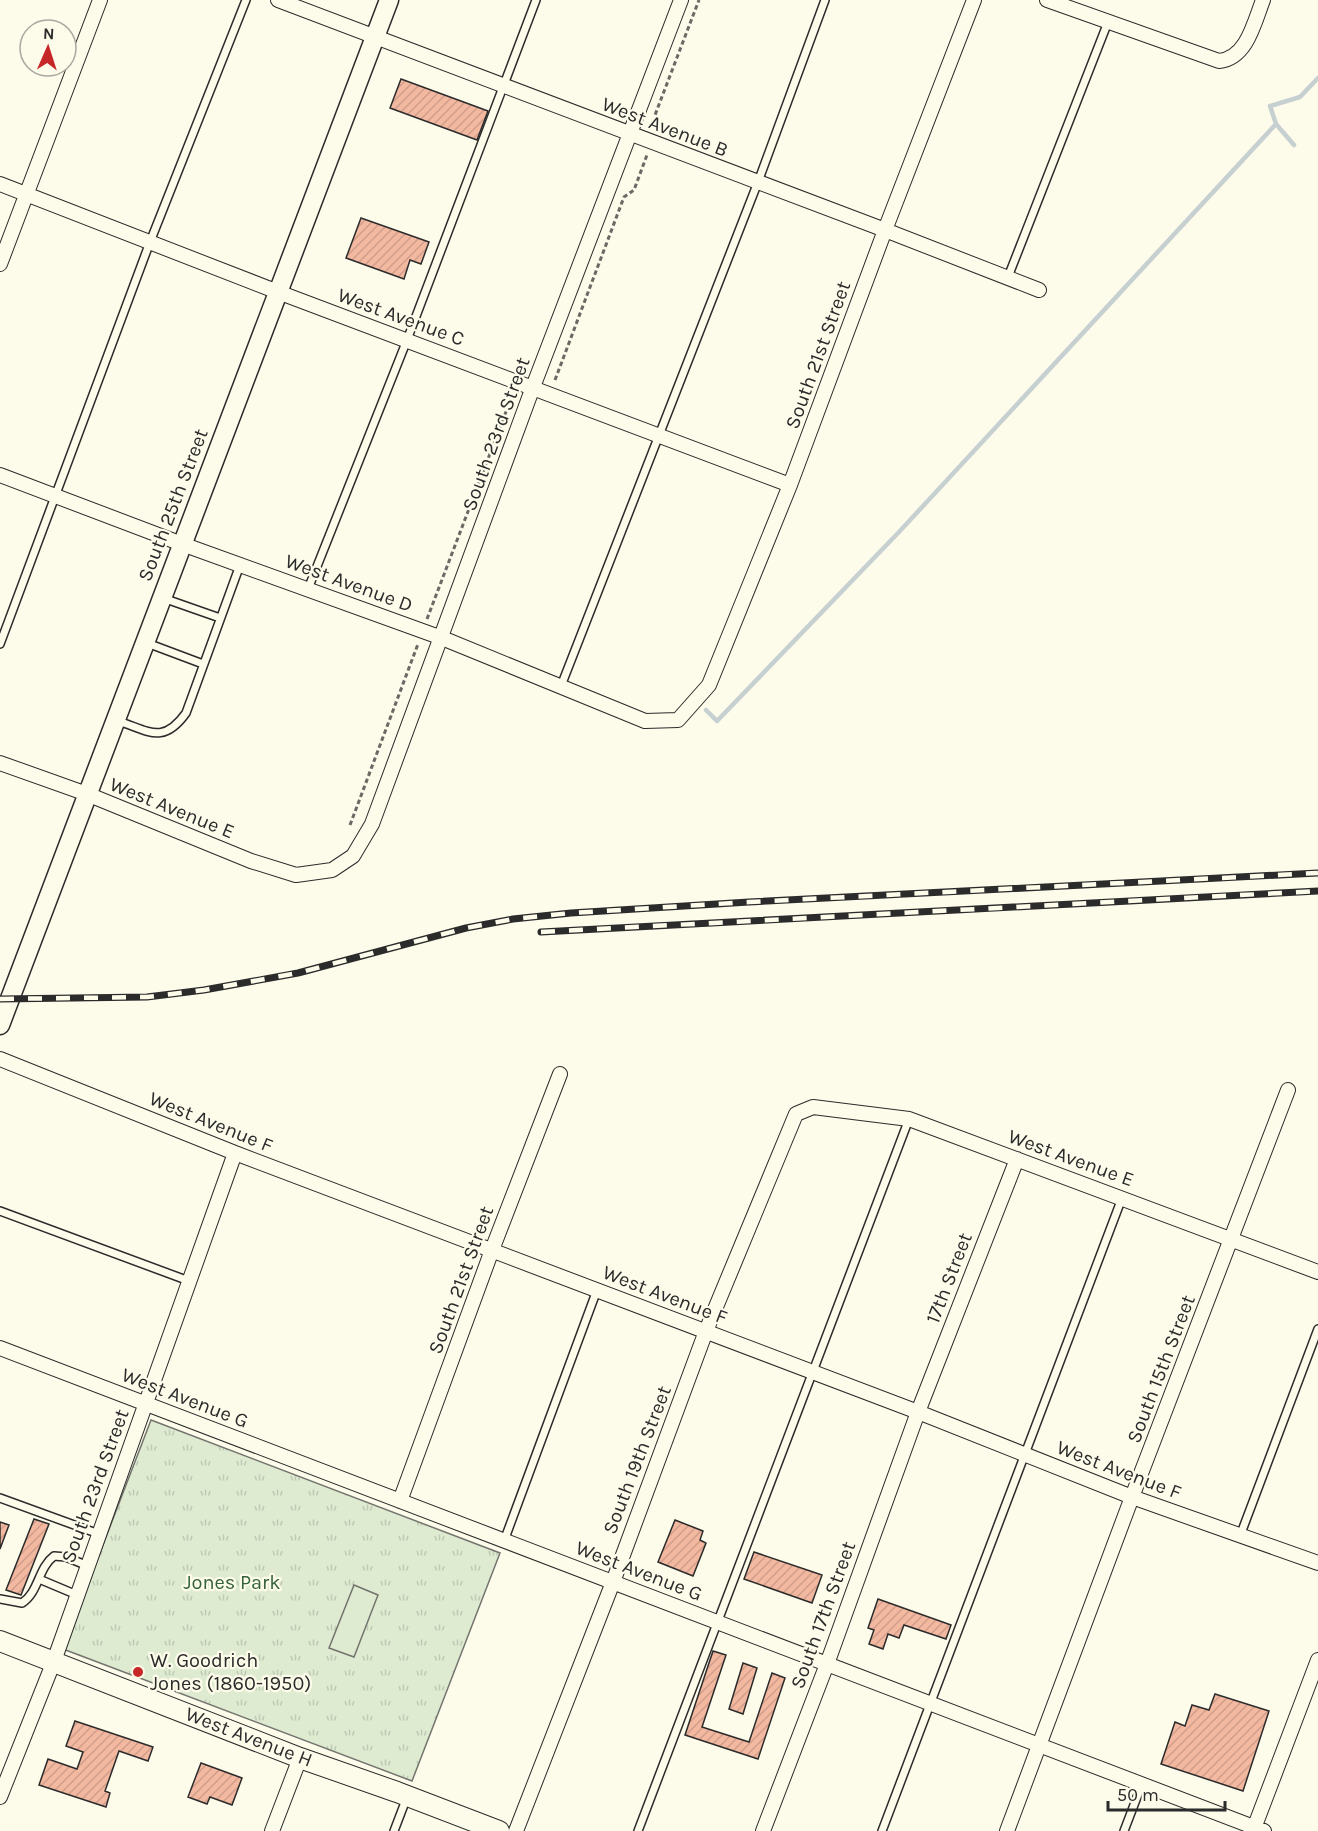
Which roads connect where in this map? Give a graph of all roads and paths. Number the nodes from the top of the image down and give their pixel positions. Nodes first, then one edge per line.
1 (100, 0) edge
2 (246, 0) edge
3 (278, 0) edge
4 (388, 0) edge
5 (536, 0) edge
6 (681, 0) edge
7 (699, 0) edge
8 (825, 0) edge
9 (974, 0) edge
10 (1047, 0) edge
11 (1263, 0) edge
12 (1108, 22) junction
13 (374, 37) junction
14 (502, 86) junction
15 (657, 129) dead end
16 (631, 135) junction
17 (649, 150) dead end
18 (758, 182) junction
19 (0, 184) edge
20 (26, 194) junction
21 (885, 230) junction
22 (150, 242) junction
23 (0, 264) edge
24 (1008, 278) junction
25 (1039, 290) dead end
26 (278, 292) junction
27 (407, 340) junction
28 (555, 380) dead end
29 (533, 387) junction
30 (514, 391) dead end
31 (659, 435) junction
32 (0, 475) edge
33 (790, 485) junction
34 (55, 496) junction
35 (182, 544) junction
36 (240, 565) junction
37 (308, 589) junction
38 (162, 597) junction
39 (220, 618) junction
40 (426, 624) dead end
41 (442, 638) junction
42 (145, 642) junction
43 (0, 644) edge
44 (418, 644) dead end
45 (203, 664) junction
46 (561, 687) junction
47 (683, 715) joint
48 (115, 720) junction
49 (0, 763) edge
50 (87, 794) junction
51 (350, 825) dead end
52 (332, 870) joint
53 (0, 1025) edge
54 (0, 1059) edge
55 (560, 1074) dead end
56 (1288, 1090) dead end
57 (804, 1109) joint
58 (909, 1119) junction
59 (235, 1153) junction
60 (1017, 1159) junction
61 (1122, 1198) junction
62 (0, 1211) edge
63 (1232, 1239) junction
64 (492, 1250) junction
65 (1318, 1272) edge
66 (189, 1281) junction
67 (597, 1290) junction
68 (1318, 1329) edge
69 (706, 1331) junction
70 (0, 1348) edge
71 (813, 1372) junction
72 (146, 1404) junction
73 (918, 1412) junction
74 (1025, 1455) junction
75 (0, 1497) edge
76 (1132, 1497) junction
77 (400, 1501) junction
78 (99, 1534) junction
79 (1240, 1536) junction
80 (504, 1541) junction
81 (1318, 1563) edge
82 (88, 1566) junction
83 (39, 1580) junction
84 (613, 1582) junction
85 (77, 1595) junction
86 (0, 1599) edge
87 (717, 1622) junction
88 (0, 1641) edge
89 (1318, 1660) edge
90 (54, 1661) junction
91 (827, 1664) junction
92 (930, 1704) junction
93 (1041, 1746) junction
94 (300, 1758) junction
95 (1142, 1784) junction
96 (407, 1796) junction
97 (0, 1797) edge
98 (1257, 1830) edge
99 (272, 1831) edge
100 (394, 1831) edge
101 (499, 1831) edge
102 (516, 1831) edge
103 (638, 1831) edge
104 (763, 1831) edge
105 (882, 1831) edge
106 (1007, 1831) edge
107 (1124, 1831) edge

1 - 20 street
2 - 22 lane
3 - 13 street, West Avenue B
4 - 13 street, South 25th Street
5 - 14 lane
6 - 16 street, South 23rd Street
7 - 15 path
8 - 18 lane
9 - 21 street, South 21st Street
10 - 12 street
11 - 12 street
12 - 24 lane
13 - 14 street, West Avenue B
13 - 26 street, South 25th Street
14 - 16 street, West Avenue B
14 - 27 lane
16 - 18 street, West Avenue B
16 - 29 street, South 23rd Street
17 - 28 path
18 - 21 street, West Avenue B
18 - 31 lane
19 - 20 street, West Avenue C
20 - 22 street, West Avenue C
20 - 23 street
21 - 24 street, West Avenue B
21 - 33 street, South 21st Street
22 - 26 street, West Avenue C
22 - 34 lane
24 - 25 street, West Avenue B
26 - 27 street, West Avenue C
26 - 35 street, South 25th Street
27 - 29 street, West Avenue C
27 - 37 lane
29 - 31 street, West Avenue C
29 - 41 street, South 23rd Street
30 - 40 path
31 - 33 street, West Avenue C
31 - 46 lane
32 - 34 street, West Avenue D
33 - 47 street, South 21st Street
34 - 35 street, West Avenue D
34 - 43 lane
35 - 36 street, West Avenue D
35 - 38 street, South 25th Street
36 - 37 street, West Avenue D
36 - 39 lane
37 - 41 street, West Avenue D
38 - 39 lane
38 - 42 street, South 25th Street
39 - 45 lane
41 - 46 street, West Avenue D
41 - 52 street, South 23rd Street
42 - 45 lane
42 - 48 street, South 25th Street
44 - 51 path
45 - 48 lane
46 - 47 street, West Avenue D
48 - 50 street, South 25th Street
49 - 50 street, West Avenue E
50 - 52 street, West Avenue E
50 - 53 street, South 25th Street
54 - 59 street, West Avenue F
55 - 64 street, South 21st Street
56 - 63 street, South 15th Street
57 - 58 street, West Avenue E
57 - 69 street, South 19th Street
58 - 60 street, West Avenue E
58 - 71 lane
59 - 64 street, West Avenue F
59 - 66 street, South 23rd Street
60 - 61 street, West Avenue E
60 - 73 street, 17th Street
61 - 63 street, West Avenue E
61 - 74 lane
62 - 66 lane
63 - 65 street, West Avenue E
63 - 76 street, South 15th Street
64 - 67 street, West Avenue F
64 - 77 street, South 21st Street
66 - 72 street, South 23rd Street
67 - 69 street, West Avenue F
67 - 80 lane
68 - 79 lane
69 - 71 street, West Avenue F
69 - 84 street, South 19th Street
70 - 72 street, West Avenue G
71 - 73 street, West Avenue F
71 - 87 lane
72 - 77 street, West Avenue G
72 - 78 street, South 23rd Street
73 - 74 street, West Avenue F
73 - 91 street, South 17th Street
74 - 76 street, West Avenue F
74 - 92 lane
75 - 78 lane
76 - 79 street, West Avenue F
76 - 93 street, South 15th Street
77 - 80 street, West Avenue G
78 - 82 street, South 23rd Street
79 - 81 street, West Avenue F
80 - 84 street, West Avenue G
82 - 83 lane
82 - 85 street, South 23rd Street
83 - 85 lane
83 - 86 lane
84 - 87 street, West Avenue G
84 - 102 street, South 19th Street
85 - 90 street, South 23rd Street
87 - 91 street, West Avenue G
87 - 103 lane
88 - 90 main road, West Avenue H
89 - 98 street
90 - 94 main road, West Avenue H
90 - 97 street, South 23rd Street
91 - 92 street, West Avenue G
91 - 104 street, South 17th Street
92 - 93 street, West Avenue G
92 - 105 lane
93 - 95 street, West Avenue G
93 - 106 street, South 15th Street
94 - 96 main road, West Avenue H
94 - 99 street
95 - 98 street, West Avenue G
95 - 107 lane
96 - 100 lane
96 - 101 main road, West Avenue H

